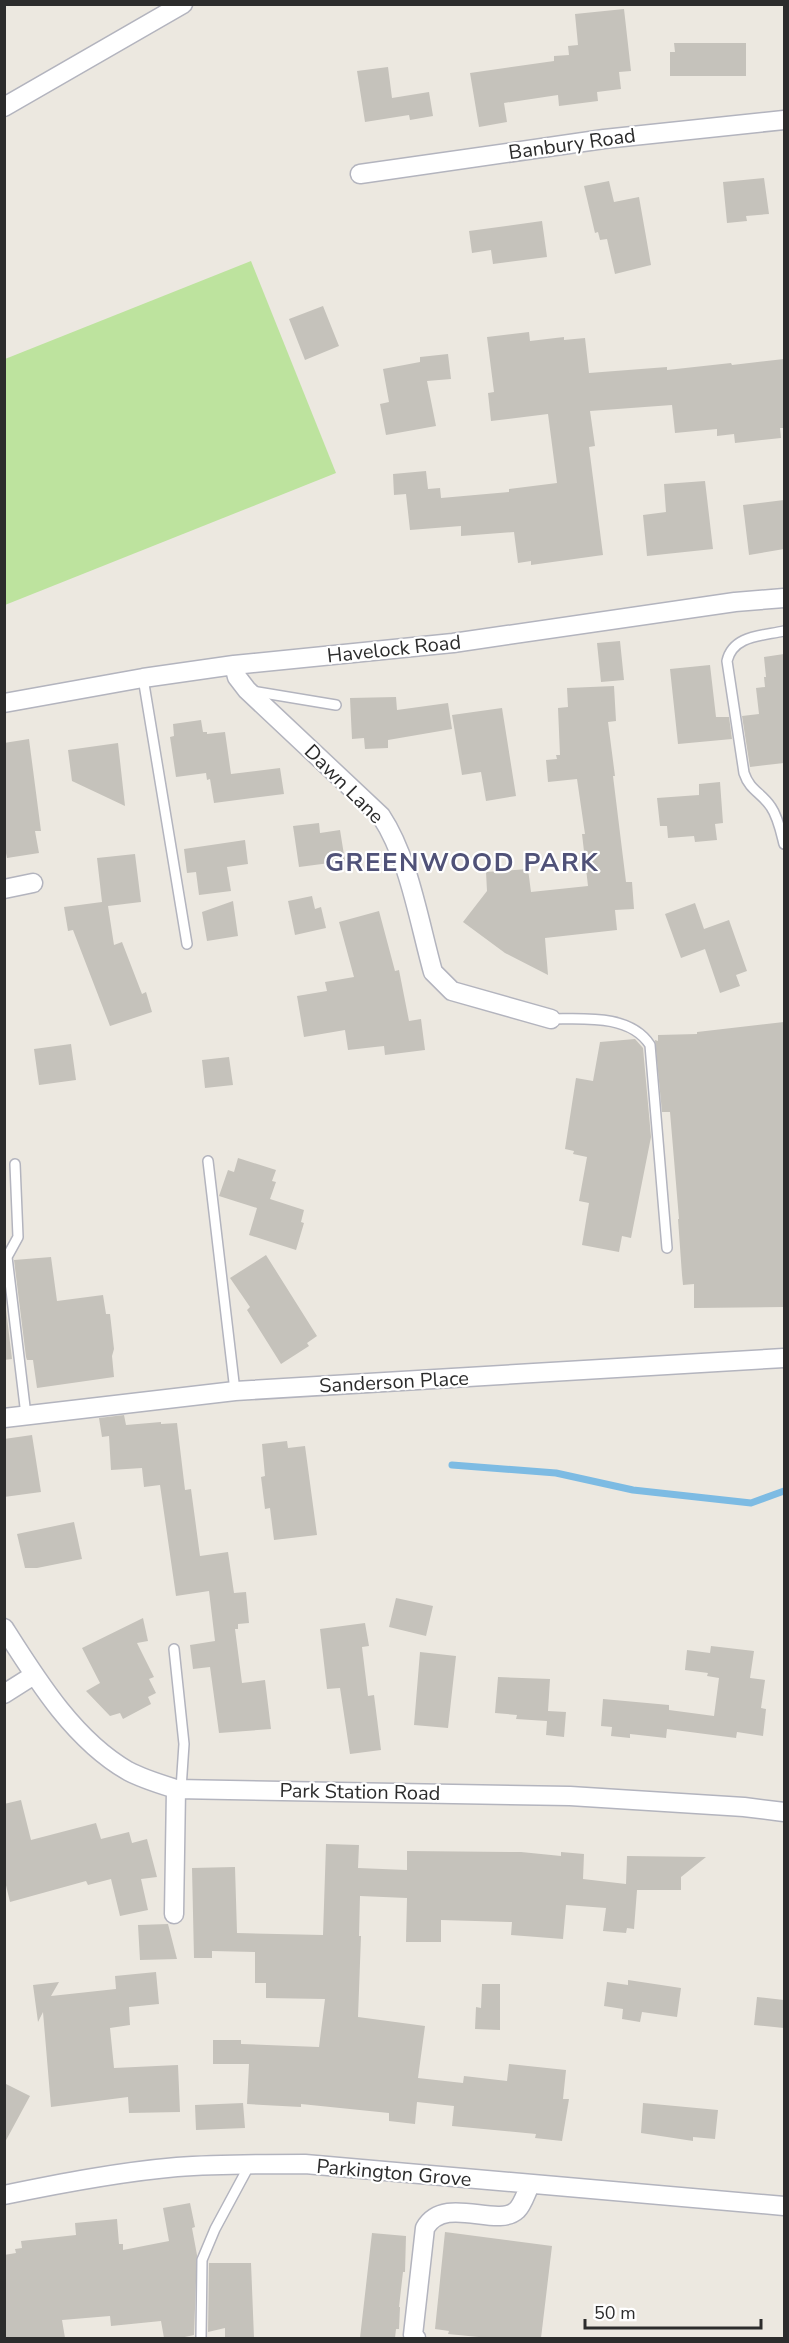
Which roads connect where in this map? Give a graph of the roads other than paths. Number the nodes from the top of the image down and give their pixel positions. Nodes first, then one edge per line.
1 (183, 4) edge
2 (4, 107) edge
3 (784, 120) edge
4 (360, 174) dead end
5 (784, 598) edge
6 (784, 631) edge
7 (234, 665) junction
8 (143, 678) junction
9 (247, 690) junction
10 (4, 703) edge
11 (336, 705) dead end
12 (784, 844) edge
13 (33, 883) dead end
14 (4, 889) edge
15 (187, 944) dead end
16 (551, 1019) joint
17 (208, 1161) dead end
18 (15, 1164) dead end
19 (667, 1248) dead end
20 (784, 1358) edge
21 (235, 1391) junction
22 (26, 1415) junction
23 (4, 1418) edge
24 (4, 1628) edge
25 (174, 1649) dead end
26 (34, 1675) junction
27 (4, 1694) edge
28 (179, 1789) junction
29 (784, 1812) edge
30 (174, 1914) dead end
31 (250, 2164) junction
32 (530, 2185) junction
33 (4, 2195) edge
34 (784, 2206) edge
35 (201, 2338) edge
36 (416, 2338) edge

1 - 2 street
3 - 4 street, Banbury Road
5 - 7 street, Havelock Road
6 - 12 lane
7 - 8 street, Havelock Road
7 - 9 street, Dawn Lane
8 - 10 street, Havelock Road
8 - 15 lane
9 - 11 lane
9 - 16 street, Dawn Lane
13 - 14 street
16 - 19 lane
17 - 21 lane
18 - 22 lane
20 - 21 street, Sanderson Place
21 - 22 street, Sanderson Place
22 - 23 street, Sanderson Place
24 - 26 street, Park Station Road
25 - 28 lane
26 - 27 street
26 - 28 street, Park Station Road
28 - 29 street, Park Station Road
28 - 30 street
31 - 32 street, Parkington Grove
31 - 33 street, Parkington Grove
31 - 35 lane
32 - 34 street, Parkington Grove
32 - 36 street

